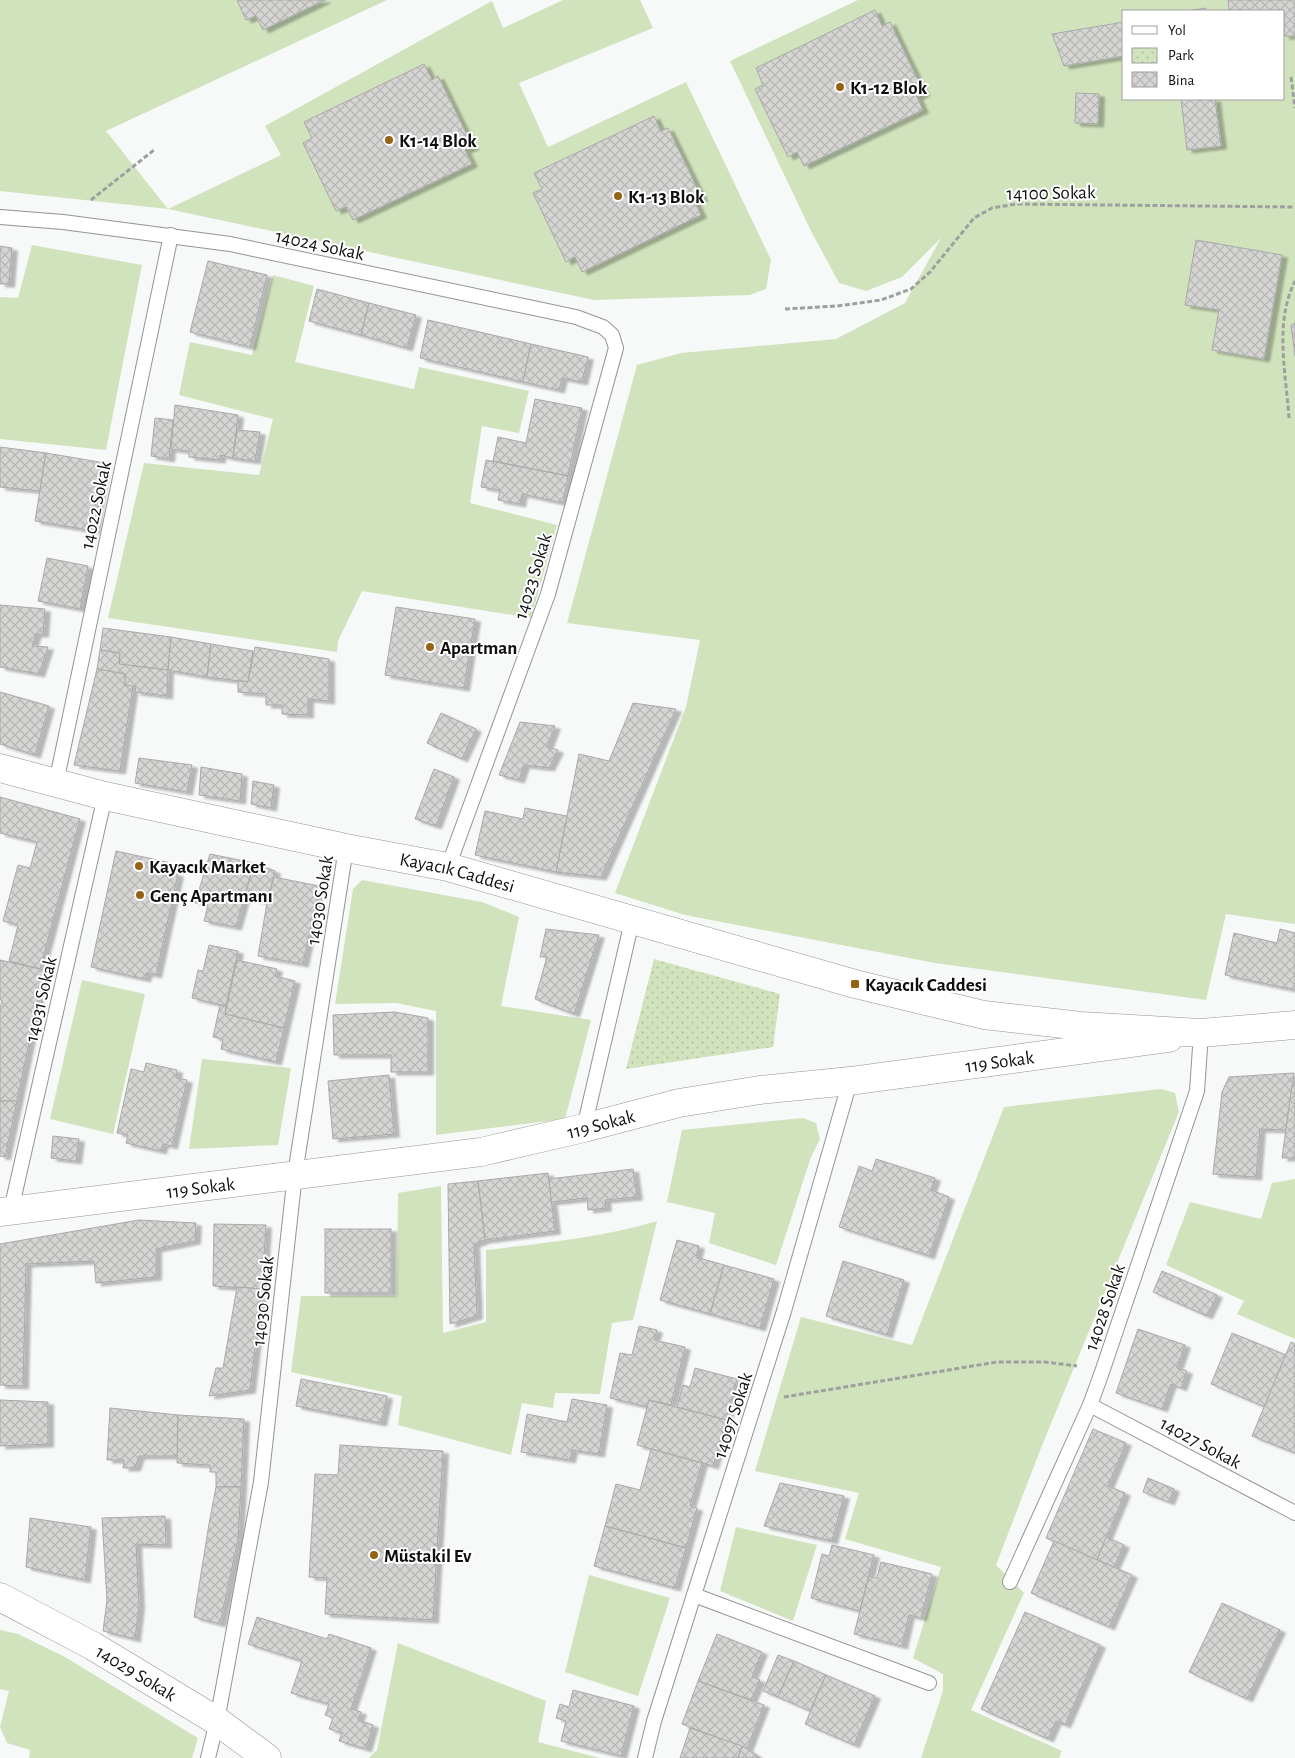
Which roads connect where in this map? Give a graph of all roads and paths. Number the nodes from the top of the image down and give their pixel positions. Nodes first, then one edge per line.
1 (1291, 77) dead end
2 (1295, 108) edge
3 (154, 150) dead end
4 (1295, 207) edge
5 (0, 217) edge
6 (63, 222) junction
7 (171, 235) junction
8 (1295, 281) edge
9 (785, 309) dead end
10 (616, 348) joint
11 (1289, 418) dead end
12 (0, 768) edge
13 (56, 783) junction
14 (105, 796) junction
15 (346, 848) junction
16 (448, 867) junction
17 (632, 921) junction
18 (1295, 1025) edge
19 (1201, 1033) junction
20 (850, 1081) junction
21 (584, 1128) junction
22 (295, 1174) junction
23 (6, 1211) edge
24 (1102, 1372) junction
25 (756, 1401) junction
26 (1090, 1405) junction
27 (1295, 1513) edge
28 (1010, 1582) dead end
29 (694, 1595) junction
30 (0, 1597) edge
31 (929, 1683) dead end
32 (217, 1721) junction
33 (208, 1758) edge
34 (267, 1758) edge
35 (645, 1758) edge

1 - 2 path
3 - 6 path
4 - 9 path, 14100 Sokak
5 - 6 lane, 14024 Sokak
6 - 7 lane, 14024 Sokak
7 - 10 lane, 14024 Sokak
7 - 13 lane, 14022 Sokak
8 - 11 path
10 - 16 lane, 14023 Sokak
12 - 13 street, Kayacık Caddesi
13 - 14 street, Kayacık Caddesi
14 - 15 street, Kayacık Caddesi
14 - 23 lane, 14031 Sokak
15 - 16 street, Kayacık Caddesi
15 - 22 lane, 14030 Sokak
16 - 17 street, Kayacık Caddesi
17 - 19 street, Kayacık Caddesi
17 - 21 lane
18 - 19 street, Kayacık Caddesi
19 - 20 street, 119 Sokak
19 - 24 lane, 14028 Sokak
20 - 21 street, 119 Sokak
20 - 25 lane, 14097 Sokak
21 - 22 street, 119 Sokak
22 - 23 street, 119 Sokak
22 - 32 lane, 14030 Sokak
24 - 25 path
24 - 26 lane, 14028 Sokak
25 - 29 lane, 14097 Sokak
26 - 27 lane, 14027 Sokak
26 - 28 lane, 14028 Sokak
29 - 31 lane
29 - 35 lane, 14097 Sokak
30 - 32 street, 14029 Sokak
32 - 33 lane, 14030 Sokak
32 - 34 street, 14029 Sokak

